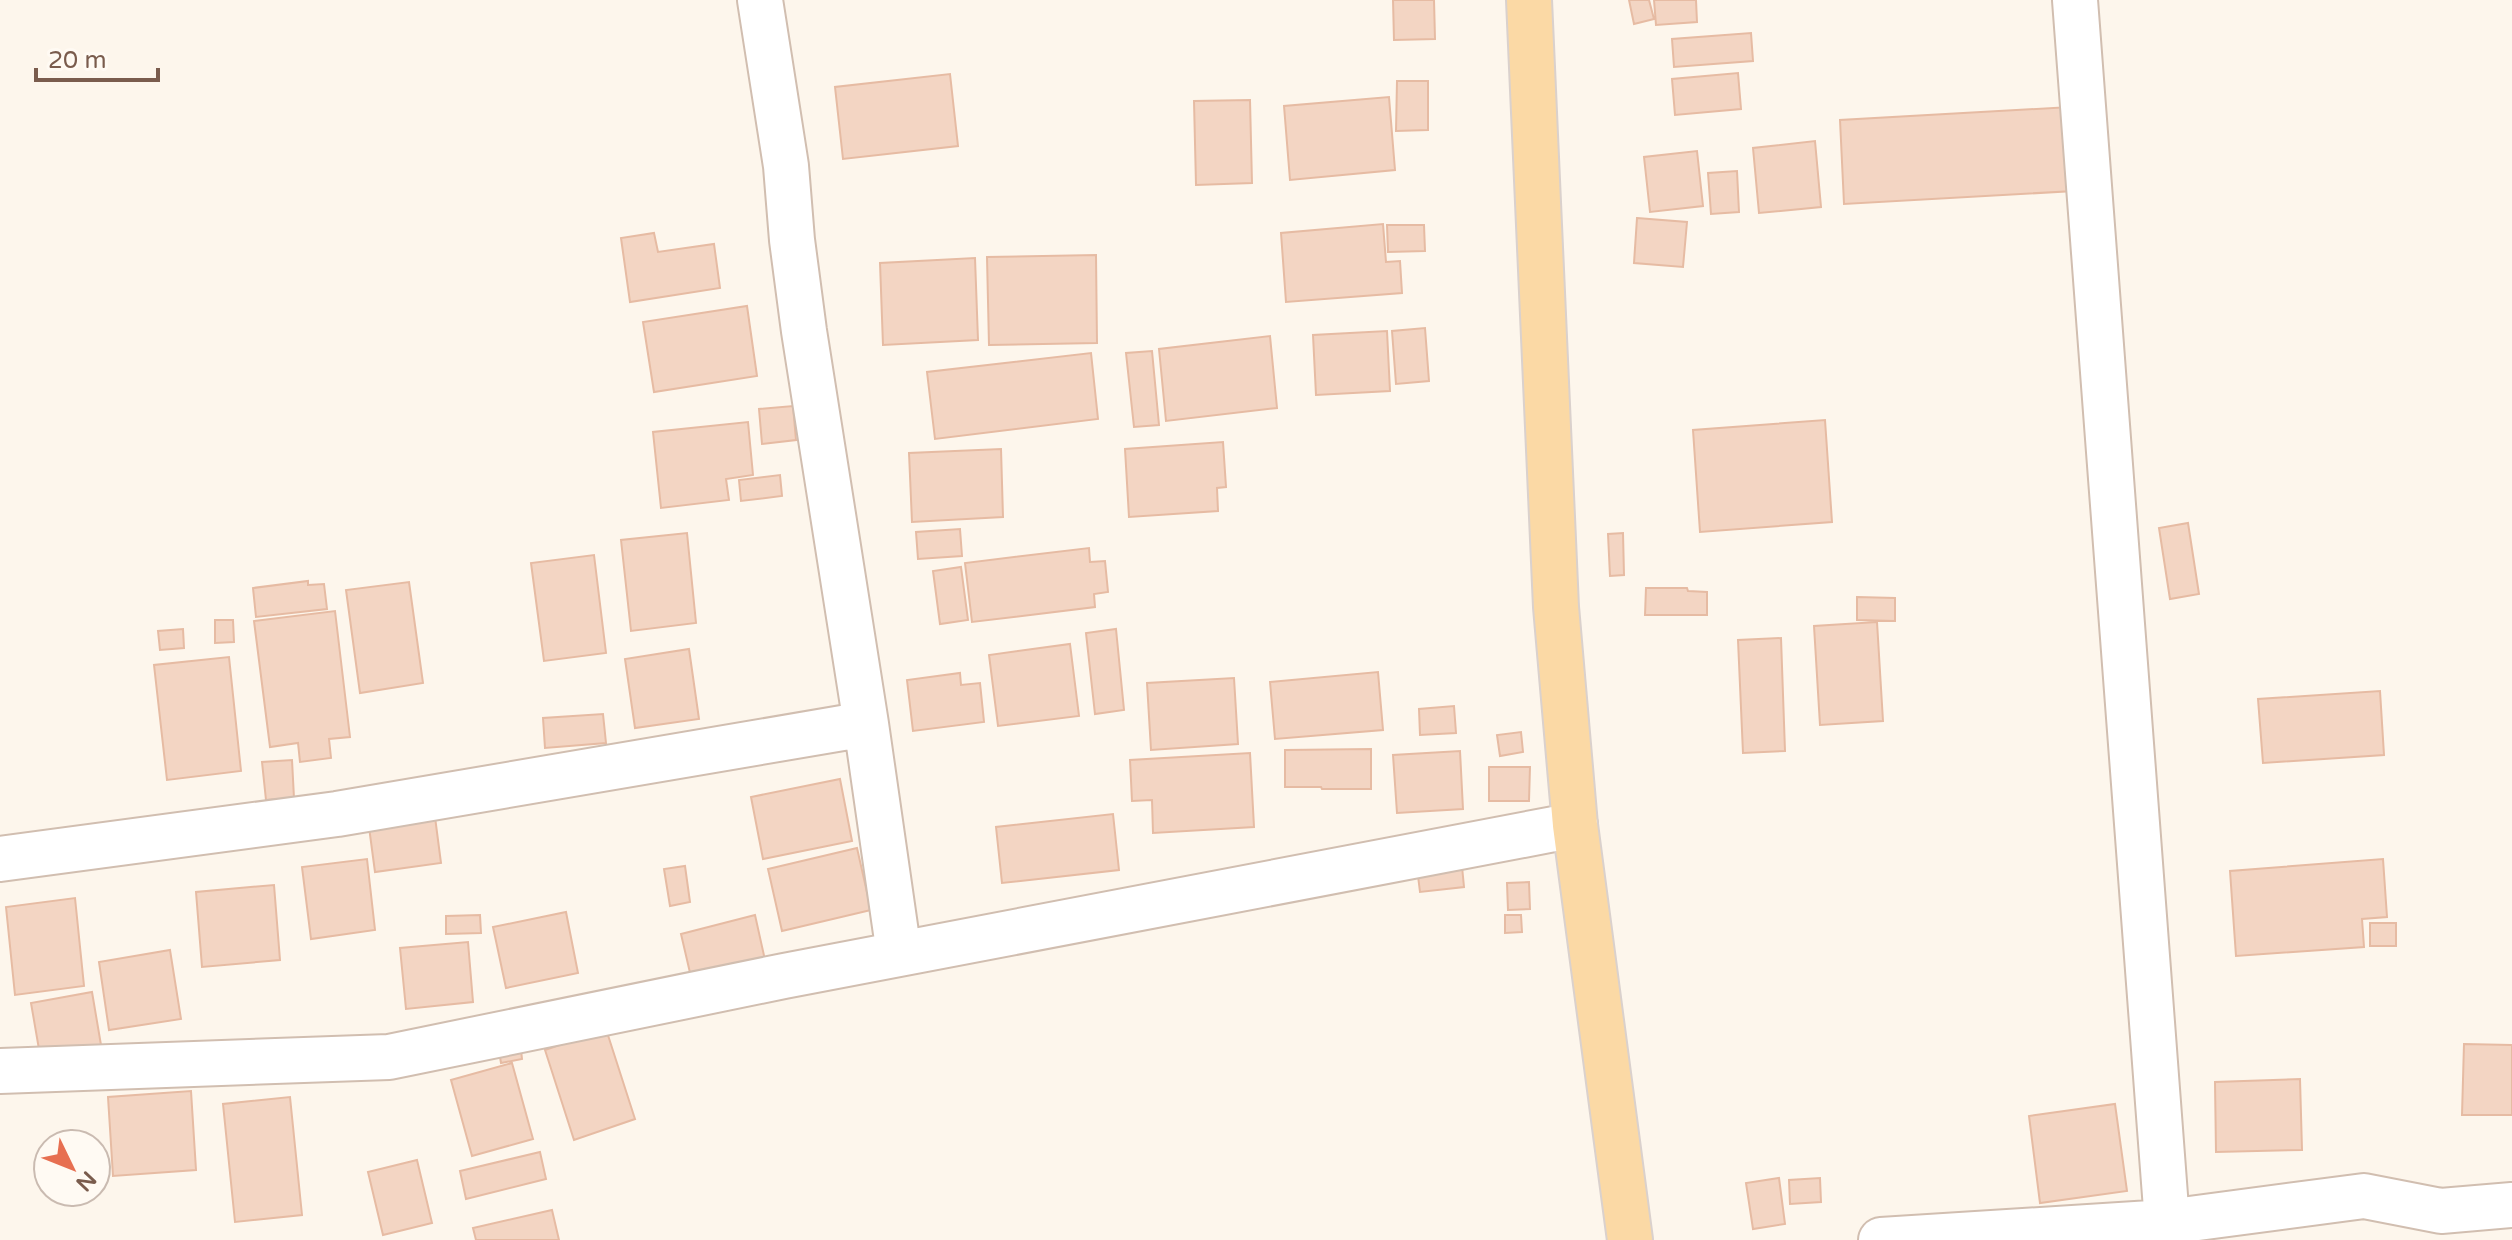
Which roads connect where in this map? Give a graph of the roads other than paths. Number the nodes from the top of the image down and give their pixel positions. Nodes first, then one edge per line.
1 (760, 0) edge
2 (1529, 0) edge
3 (2075, 0) edge
4 (866, 724) junction
5 (1575, 825) junction
6 (0, 859) edge
7 (899, 954) junction
8 (0, 1071) edge
9 (2512, 1205) edge
10 (2168, 1231) edge
11 (1630, 1240) edge
12 (1881, 1240) edge

1 - 4 street
2 - 5 main road
3 - 10 street
4 - 6 street
4 - 7 street
5 - 7 street
5 - 11 main road
7 - 8 street
9 - 10 street
10 - 12 street

